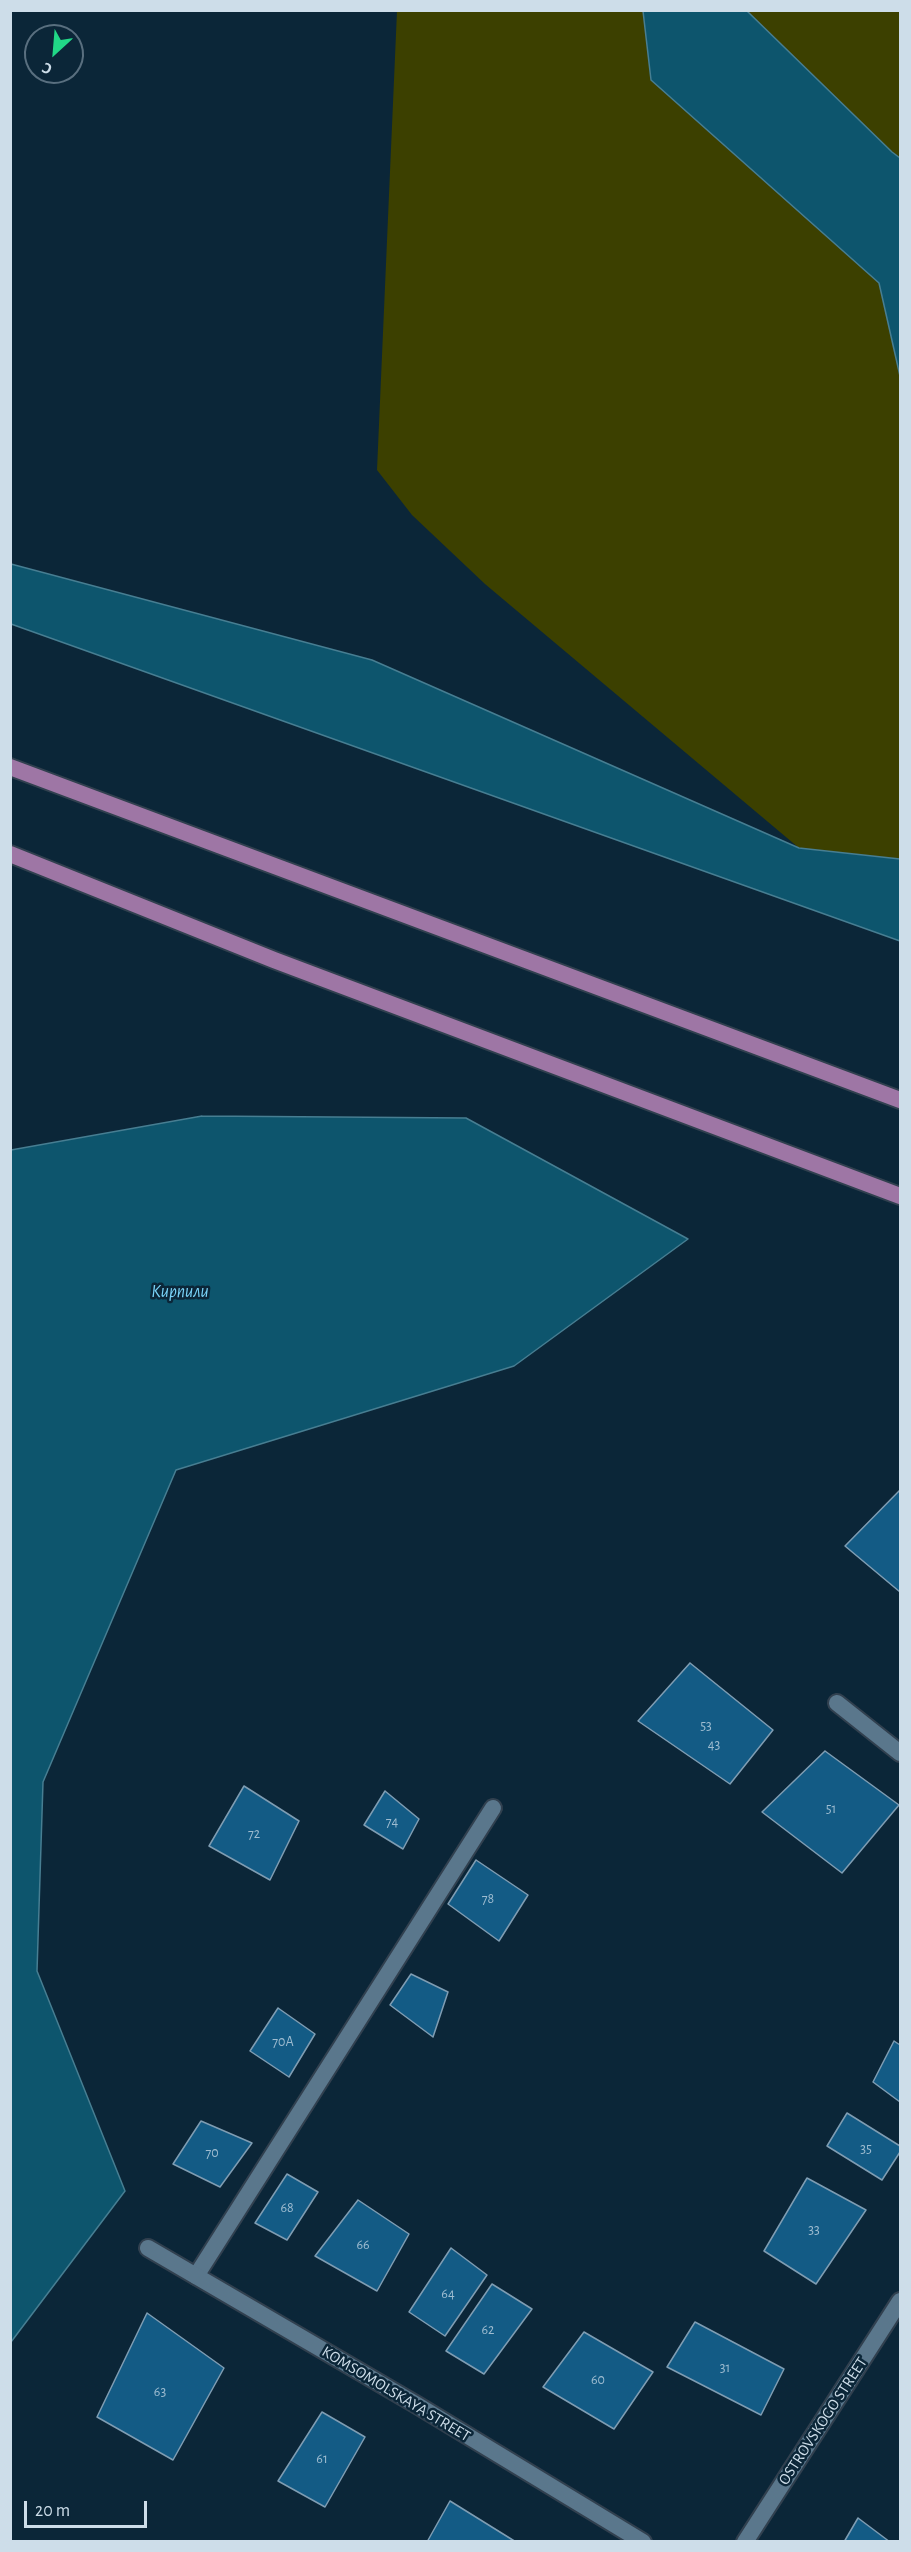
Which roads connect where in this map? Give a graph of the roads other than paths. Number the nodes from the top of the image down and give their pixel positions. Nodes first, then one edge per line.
1 (10, 767) edge
2 (10, 854) edge
3 (900, 1100) edge
4 (900, 1196) edge
5 (837, 1703) dead end
6 (900, 1753) edge
7 (493, 1808) dead end
8 (148, 2248) dead end
9 (196, 2276) junction
10 (900, 2301) edge
11 (643, 2541) edge
12 (745, 2541) edge

1 - 3 main road
2 - 4 main road
5 - 6 street
7 - 9 street
8 - 9 street, KOMSOMOLSKAYA STREET
9 - 11 street, KOMSOMOLSKAYA STREET
10 - 12 street, OSTROVSKOGO STREET

